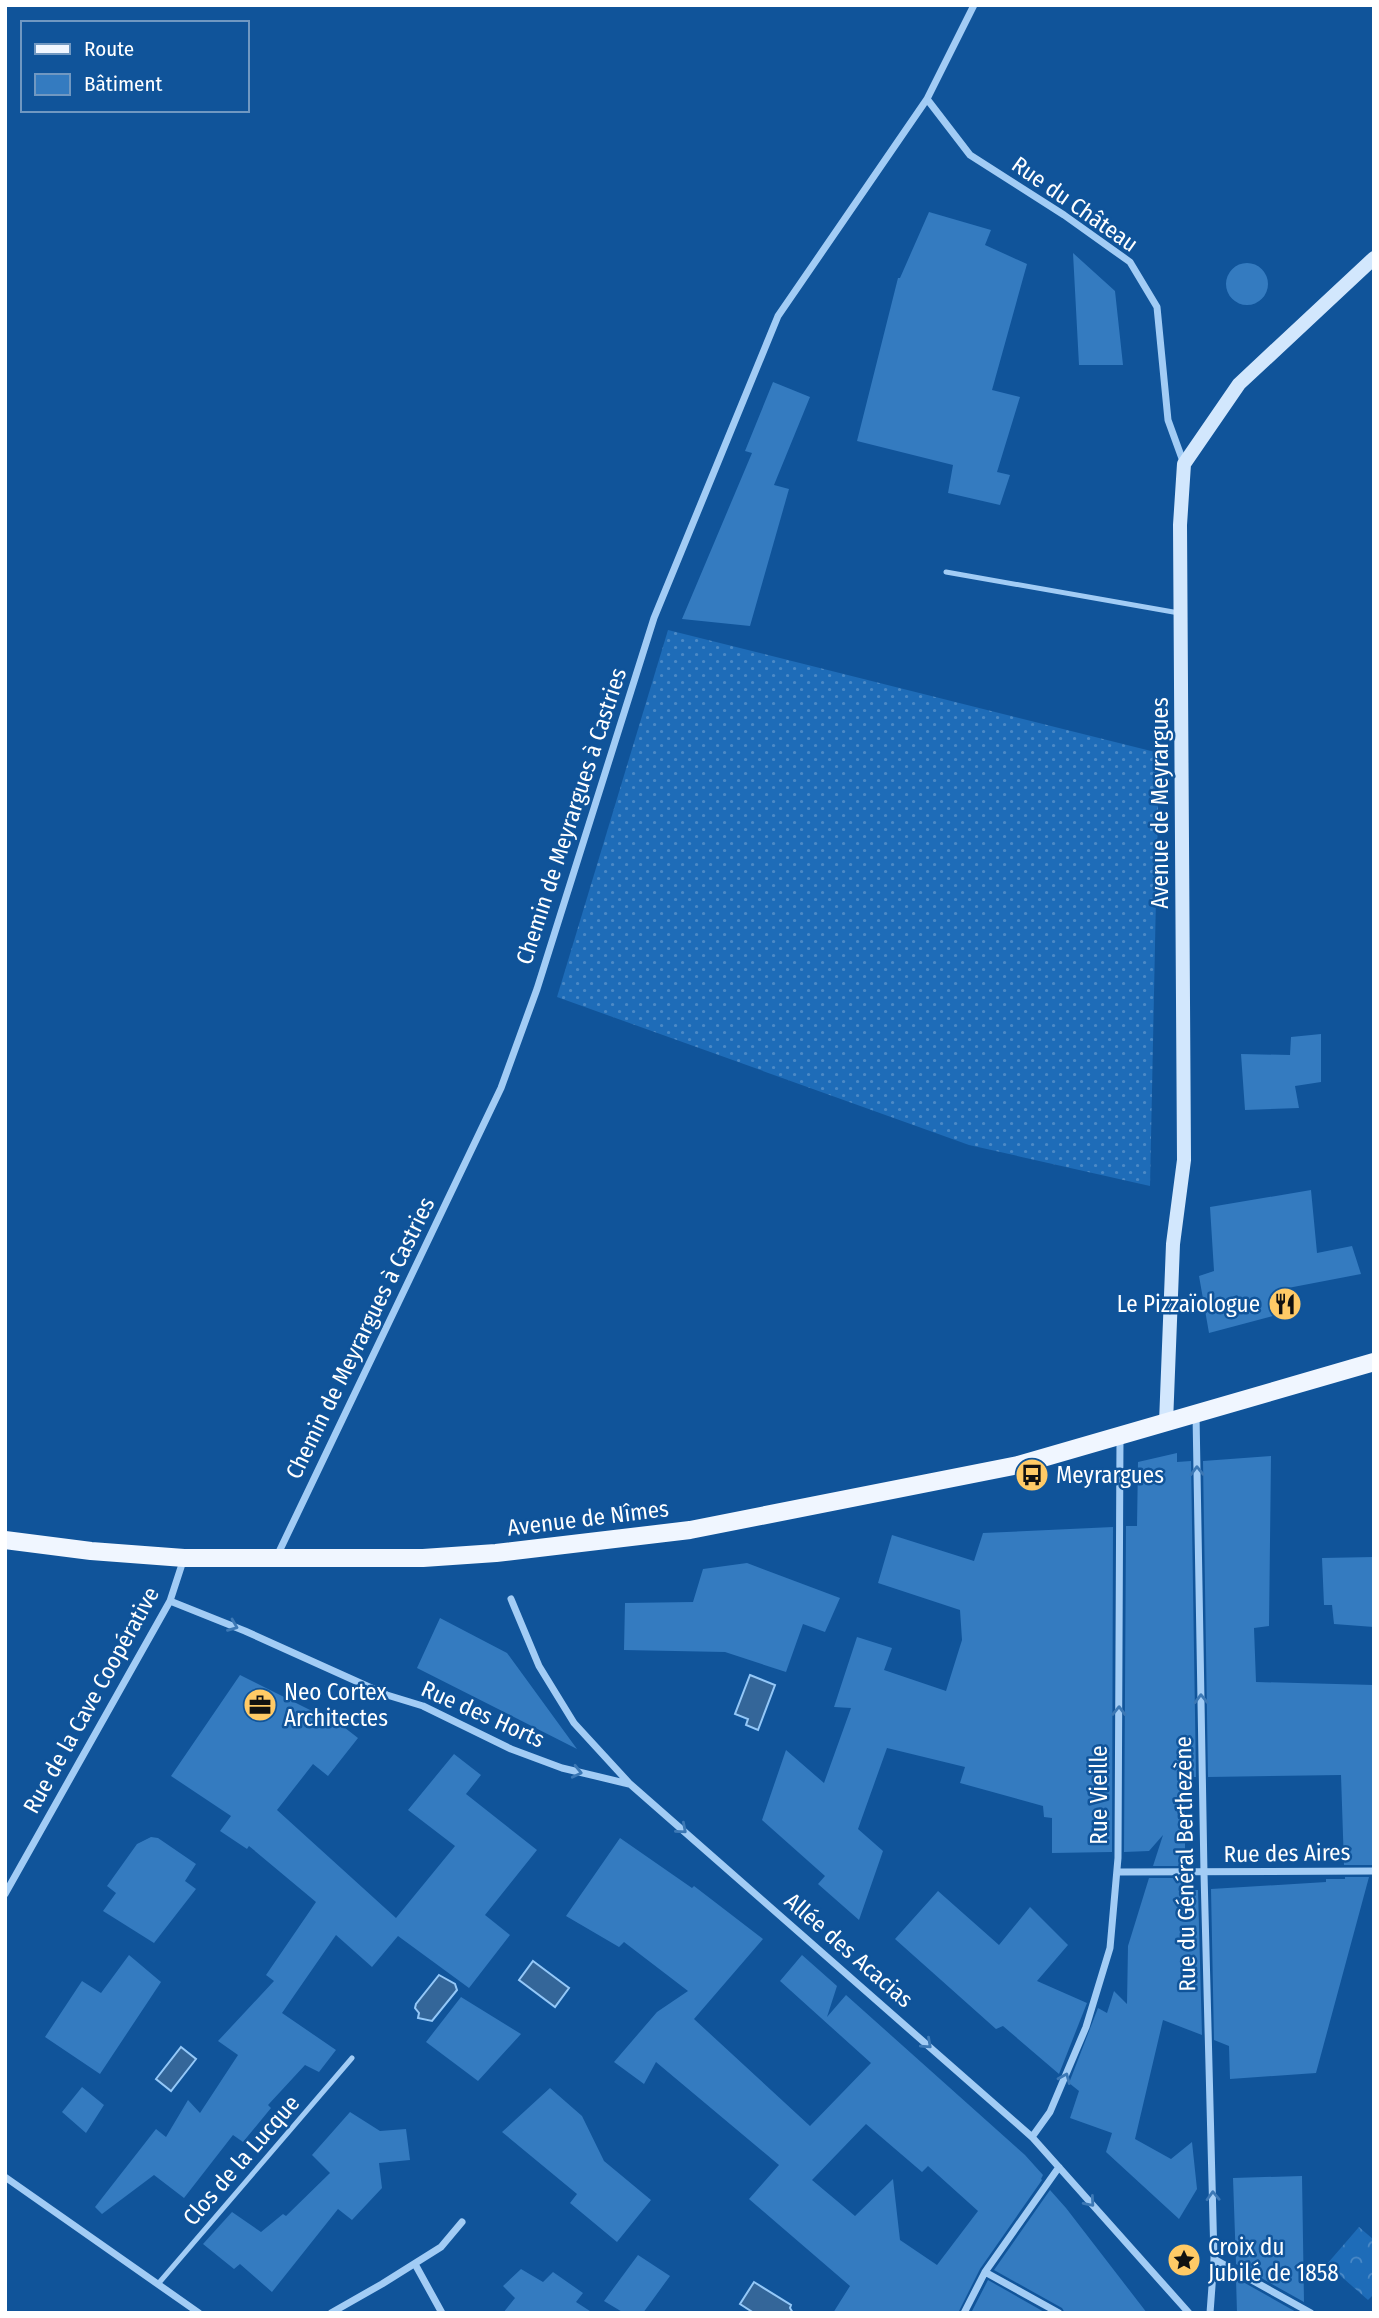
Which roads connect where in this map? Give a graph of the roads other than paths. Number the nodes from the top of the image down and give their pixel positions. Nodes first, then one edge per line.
1 (974, 5) edge
2 (927, 99) junction
3 (1374, 258) edge
4 (1184, 464) junction
5 (946, 572) dead end
6 (1182, 614) junction
7 (1374, 1362) edge
8 (1196, 1414) junction
9 (1166, 1423) junction
10 (1120, 1437) junction
11 (5, 1540) edge
12 (184, 1558) junction
13 (275, 1559) junction
14 (511, 1599) dead end
15 (170, 1601) junction
16 (630, 1784) junction
17 (1374, 1871) edge
18 (1118, 1872) junction
19 (1204, 1873) junction
20 (5, 1894) edge
21 (352, 2058) dead end
22 (1032, 2137) junction
23 (1059, 2166) junction
24 (5, 2177) edge
25 (462, 2222) dead end
26 (1214, 2259) junction
27 (415, 2263) junction
28 (985, 2272) junction
29 (158, 2284) junction
30 (199, 2313) edge
31 (331, 2313) edge
32 (442, 2313) edge
33 (964, 2313) edge
34 (1059, 2313) edge
35 (1189, 2313) edge
36 (1210, 2313) edge
37 (1311, 2313) edge

1 - 2 street
2 - 4 street, Rue du Château
2 - 13 street, Chemin de Meyrargues à Castries
3 - 4 street
4 - 6 street, Avenue de Meyrargues
5 - 6 lane
6 - 9 street, Avenue de Meyrargues
7 - 8 main road, Avenue de Nîmes
8 - 9 main road, Avenue de Nîmes
19 -> 8 street, Rue du Général Berthezène
9 - 10 main road, Avenue de Nîmes
10 - 13 main road, Avenue de Nîmes
18 -> 10 street, Rue Vieille
11 - 12 main road, Avenue de Nîmes
12 - 13 main road, Avenue de Nîmes
12 - 15 street, Rue de la Cave Coopérative
14 - 16 street, Allée des Acacias
15 -> 16 street, Rue des Horts
15 - 20 street, Rue de la Cave Coopérative
16 -> 22 street, Allée des Acacias
17 - 19 street, Rue des Aires
18 - 19 street, Rue des Aires
22 -> 18 street, Rue Vieille
26 -> 19 street, Rue du Général Berthezène
21 - 29 lane, Clos de la Lucque
22 - 23 street, Allée des Acacias
23 - 28 street
23 -> 35 street, Allée des Acacias
24 - 29 street
25 - 27 street
26 - 36 street, Rue du Général Berthezène
26 - 37 street
27 - 31 street
27 - 32 street
28 - 33 street
28 - 34 street
29 - 30 street

